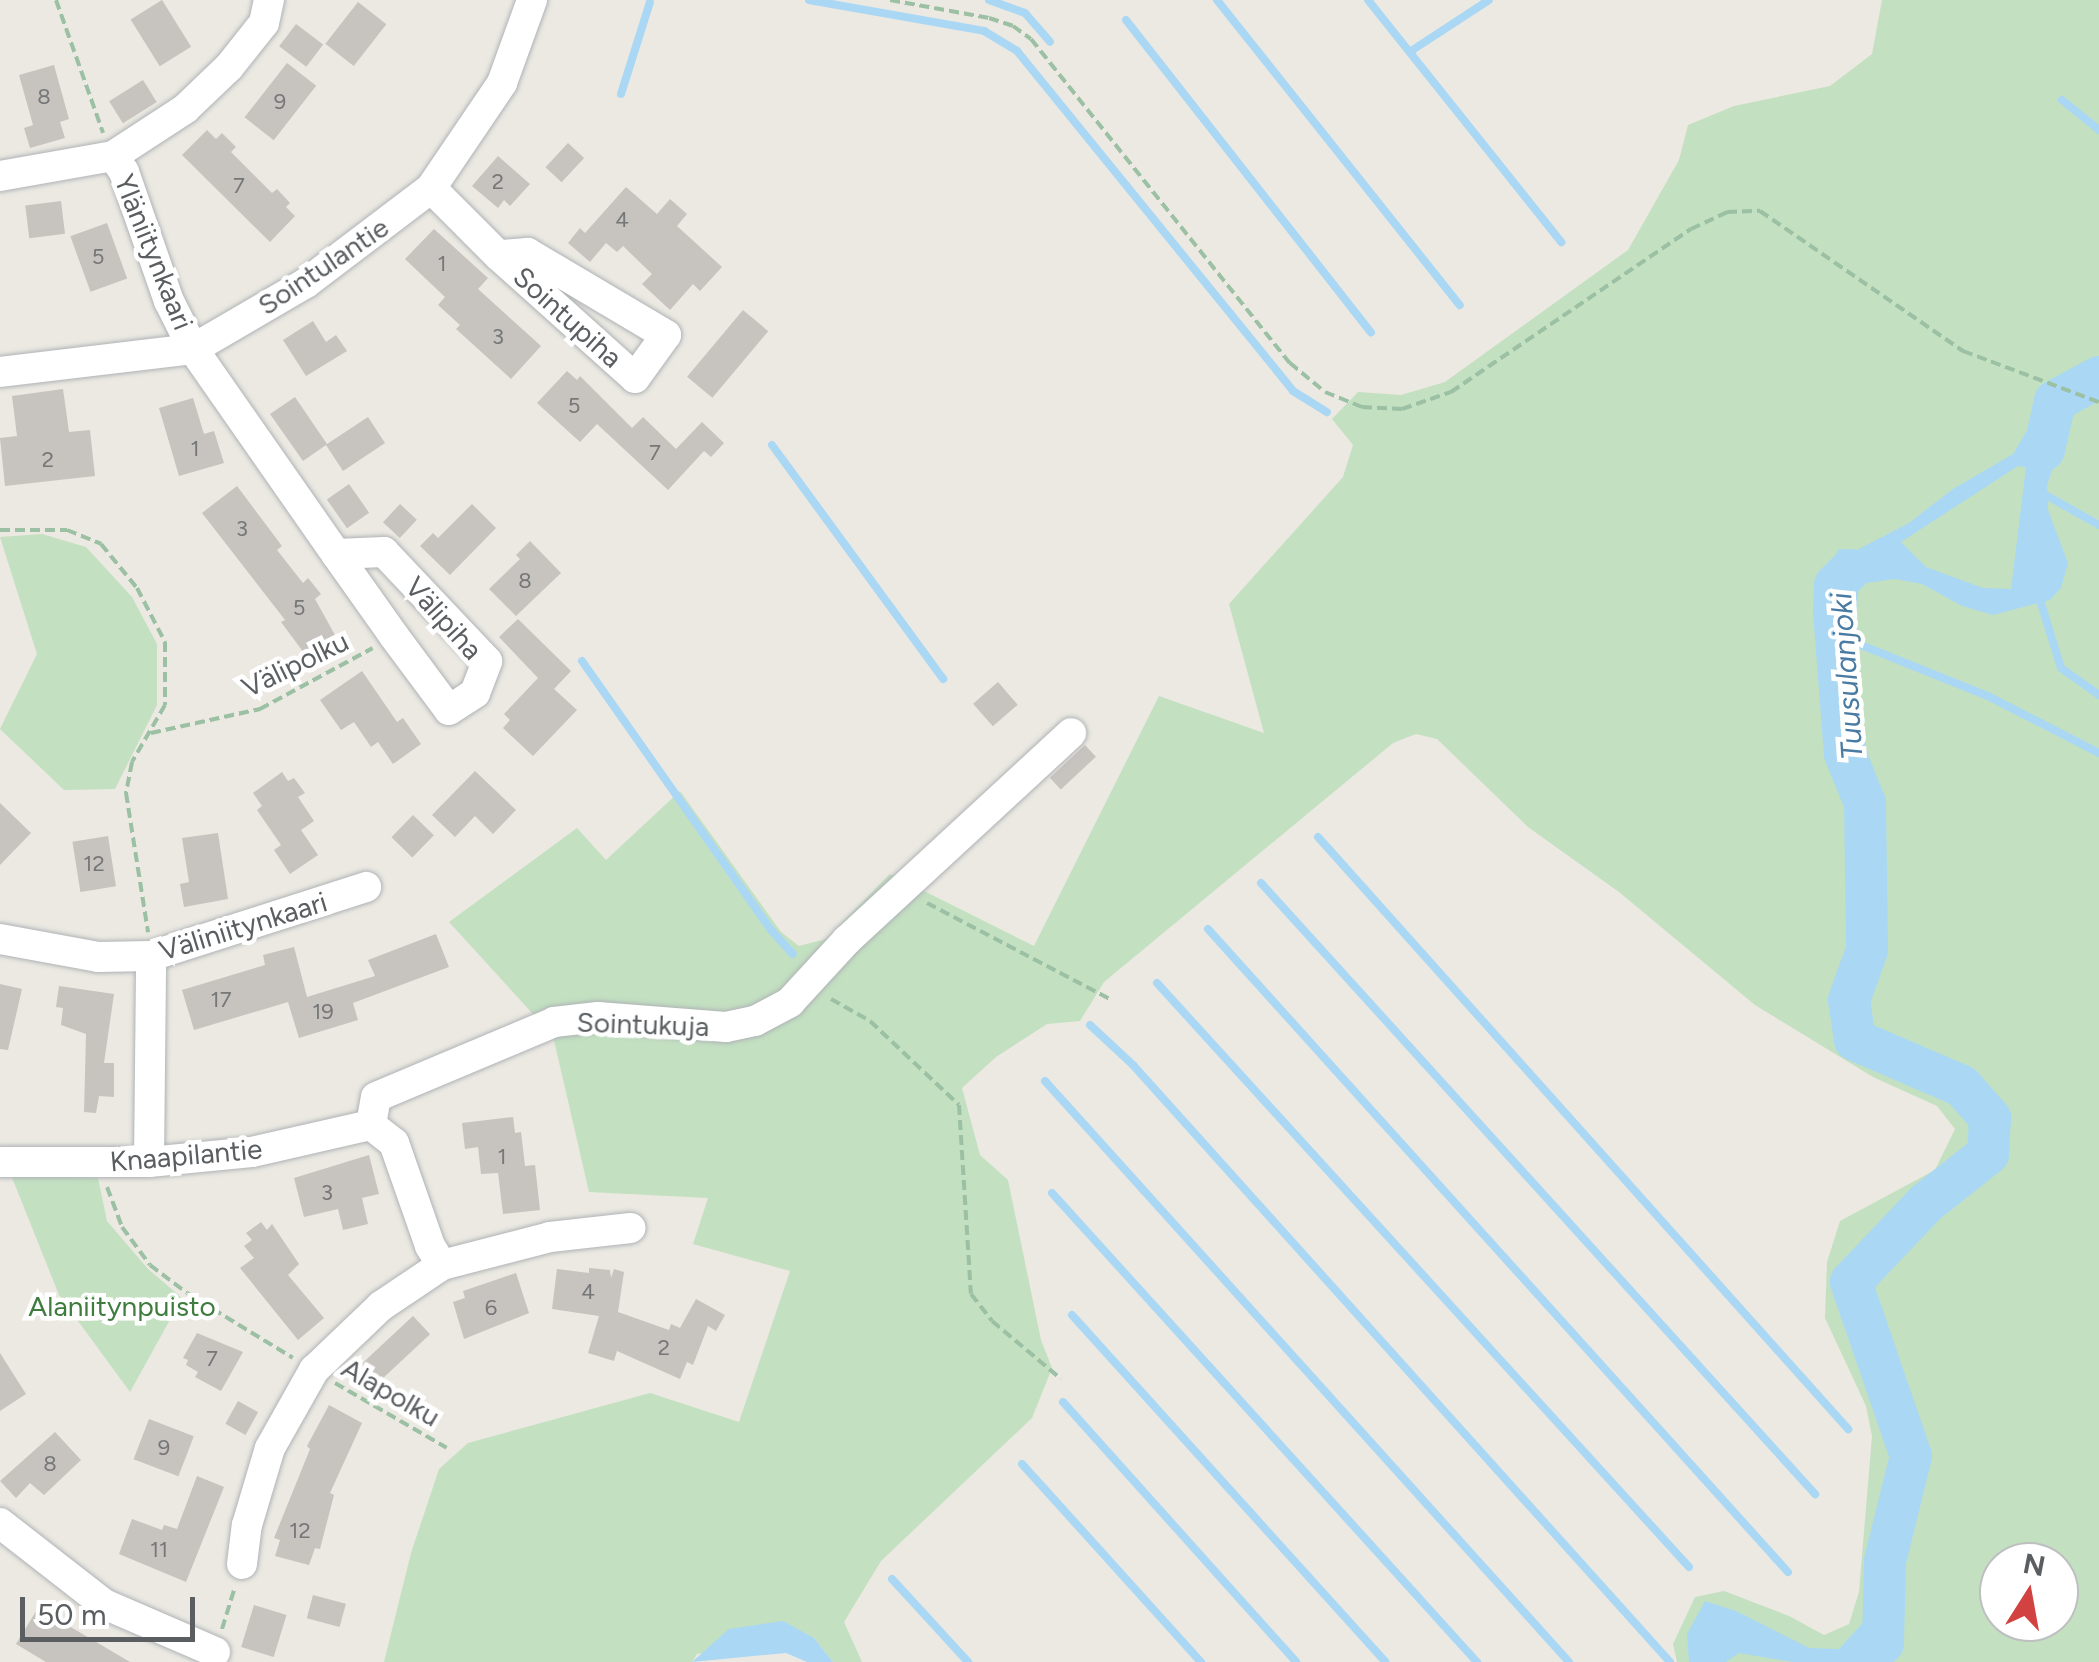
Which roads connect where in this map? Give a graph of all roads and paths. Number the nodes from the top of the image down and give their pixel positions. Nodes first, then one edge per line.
1 (56, 0) edge
2 (269, 0) edge
3 (532, 0) edge
4 (890, 0) edge
5 (114, 156) junction
6 (0, 176) edge
7 (430, 188) junction
8 (498, 254) junction
9 (193, 348) junction
10 (0, 372) edge
11 (2099, 402) edge
12 (0, 530) edge
13 (336, 554) junction
14 (394, 636) junction
15 (1070, 732) dead end
16 (150, 733) junction
17 (366, 887) dead end
18 (900, 890) junction
19 (0, 940) edge
20 (152, 956) junction
21 (802, 992) junction
22 (1110, 1000) dead end
23 (370, 1125) junction
24 (0, 1162) edge
25 (149, 1162) junction
26 (102, 1164) junction
27 (630, 1228) dead end
28 (442, 1265) junction
29 (314, 1370) junction
30 (1061, 1379) dead end
31 (448, 1448) dead end
32 (0, 1523) edge
33 (242, 1564) joint
34 (215, 1652) joint

1 - 5 path
2 - 5 street, Yläniitynkaari
3 - 7 street, Sointulantie
4 - 11 path
5 - 6 street, Yläniitynkaari
5 - 9 street, Yläniitynkaari
7 - 8 street, Sointupiha
7 - 9 street, Sointulantie
8 - 8 street, Sointupiha
9 - 10 street, Sointulantie
9 - 13 street, Välipiha
12 - 16 path
13 - 14 street, Välipiha
13 - 14 street, Välipiha
14 - 16 path, Välipolku
15 - 18 street, Sointukuja
16 - 20 path
17 - 20 street, Väliniitynkaari
18 - 21 street, Sointukuja
18 - 22 path
19 - 20 street, Väliniitynkaari
20 - 25 street
21 - 23 street, Sointukuja
21 - 30 path
23 - 25 street, Knaapilantie
23 - 28 street
24 - 26 street, Knaapilantie
25 - 26 street, Knaapilantie
26 - 29 path, Alapolku
27 - 28 street
28 - 29 street
29 - 31 path, Alapolku
29 - 33 street
32 - 34 street
33 - 34 path

